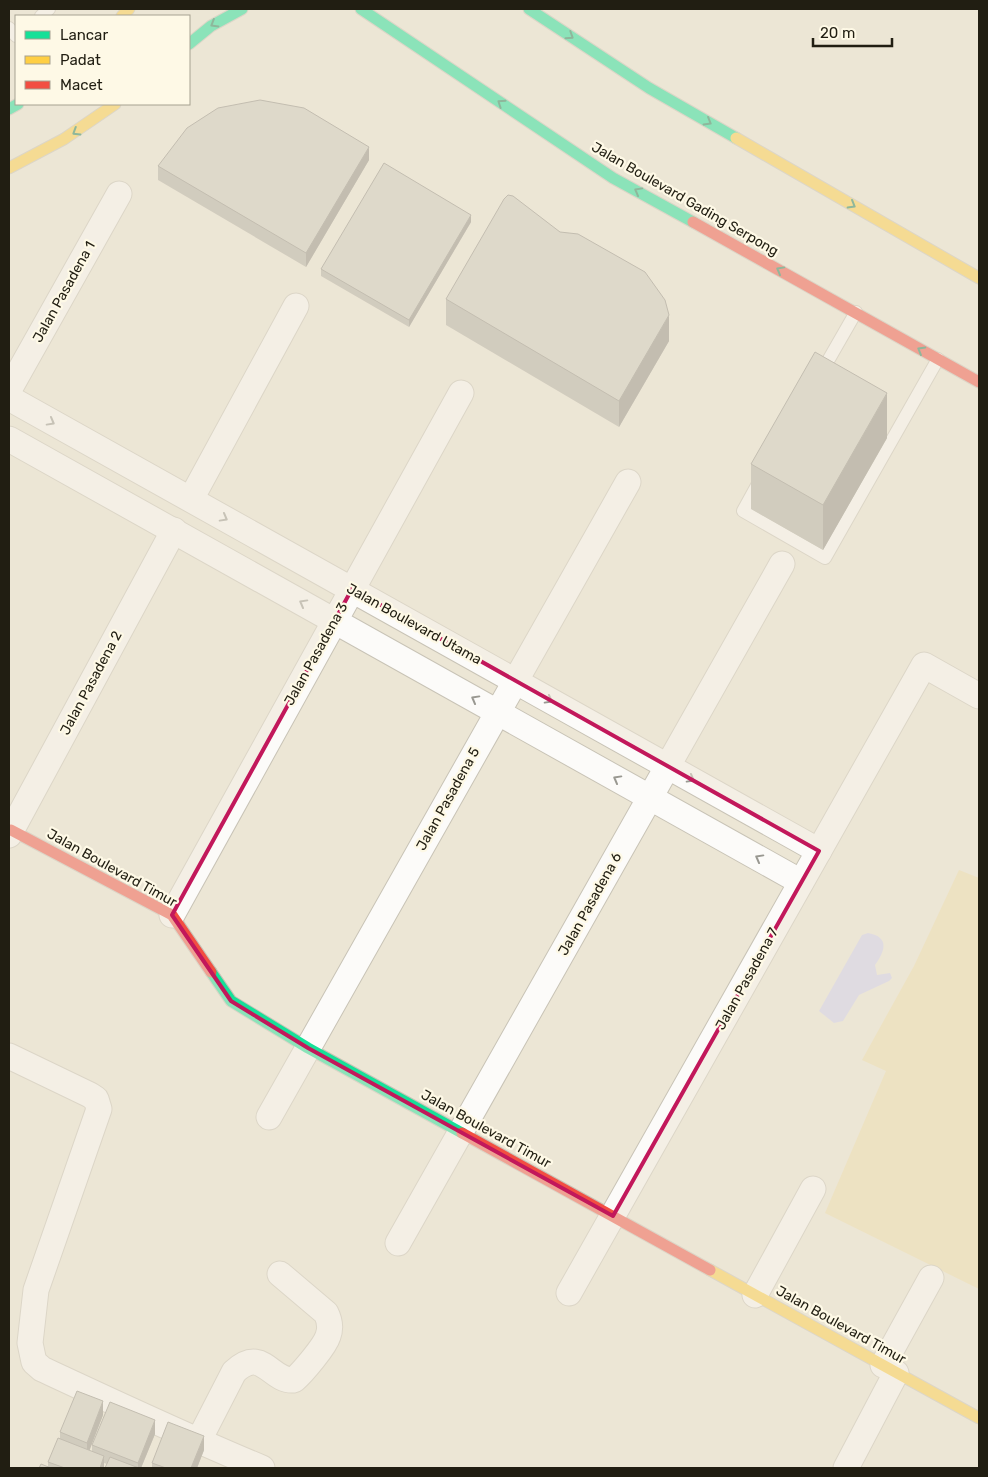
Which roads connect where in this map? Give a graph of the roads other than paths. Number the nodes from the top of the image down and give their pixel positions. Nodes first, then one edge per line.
1 (242, 9) edge
2 (361, 9) edge
3 (529, 9) edge
4 (548, 9) edge
5 (554, 25) junction
6 (190, 43) edge
7 (114, 105) edge
8 (9, 168) edge
9 (119, 194) dead end
10 (979, 278) edge
11 (296, 306) dead end
12 (856, 312) junction
13 (938, 359) junction
14 (979, 382) edge
15 (814, 385) edge
16 (9, 390) edge
17 (461, 393) dead end
18 (9, 398) edge
19 (9, 439) edge
20 (766, 469) edge
21 (628, 482) dead end
22 (191, 500) junction
23 (174, 530) junction
24 (782, 564) dead end
25 (352, 590) junction
26 (335, 621) junction
27 (515, 681) junction
28 (979, 696) edge
29 (498, 712) junction
30 (668, 766) junction
31 (650, 798) junction
32 (10, 832) edge
33 (819, 851) junction
34 (801, 882) junction
35 (172, 915) junction
36 (308, 1048) junction
37 (9, 1056) edge
38 (269, 1117) dead end
39 (461, 1132) junction
40 (813, 1189) dead end
41 (612, 1216) junction
42 (398, 1243) dead end
43 (280, 1274) dead end
44 (931, 1278) dead end
45 (569, 1292) dead end
46 (755, 1294) junction
47 (890, 1369) junction
48 (979, 1418) edge
49 (198, 1442) junction
50 (262, 1468) edge
51 (846, 1468) edge

1 -> 6 main road
12 -> 2 main road, Jalan Boulevard Gading Serpong
3 - 5 main road
4 - 5 main road
5 -> 10 main road
7 -> 8 main road
9 - 16 street, Jalan Pasadena 1
11 - 22 street
13 -> 12 main road, Jalan Boulevard Gading Serpong
12 - 15 lane
13 - 14 main road, Jalan Boulevard Gading Serpong
13 - 20 lane
17 - 25 street, Jalan Pasadena 3
18 -> 22 street, Jalan Boulevard Utama
19 - 23 street
21 - 27 street, Jalan Pasadena 5
22 -> 25 street, Jalan Boulevard Utama
26 -> 23 street
23 - 32 street, Jalan Pasadena 2
24 - 30 street, Jalan Pasadena 6
25 - 26 street, Jalan Pasadena 3
25 - 27 street, Jalan Boulevard Utama
29 -> 26 street
26 - 35 street, Jalan Pasadena 3
27 - 29 street, Jalan Pasadena 5
27 -> 30 street, Jalan Boulevard Utama
28 - 33 street, Jalan Pasadena 7
31 -> 29 street
29 - 36 street, Jalan Pasadena 5
30 - 31 street, Jalan Pasadena 6
30 -> 33 street, Jalan Boulevard Utama
34 -> 31 street
31 - 39 street, Jalan Pasadena 6
32 - 35 main road, Jalan Boulevard Timur
33 - 34 street, Jalan Pasadena 7
34 - 41 street, Jalan Pasadena 7
35 - 36 main road, Jalan Boulevard Timur
36 - 38 street, Jalan Pasadena 5
36 - 39 main road, Jalan Boulevard Timur
37 - 49 street
39 - 41 main road, Jalan Boulevard Timur
39 - 42 street, Jalan Pasadena 6
40 - 46 street
41 - 45 street, Jalan Pasadena 7
41 - 46 main road, Jalan Boulevard Timur
43 - 49 street
44 - 47 street
46 - 47 main road, Jalan Boulevard Timur
47 - 48 main road, Jalan Boulevard Timur
47 - 51 street
49 - 50 street

